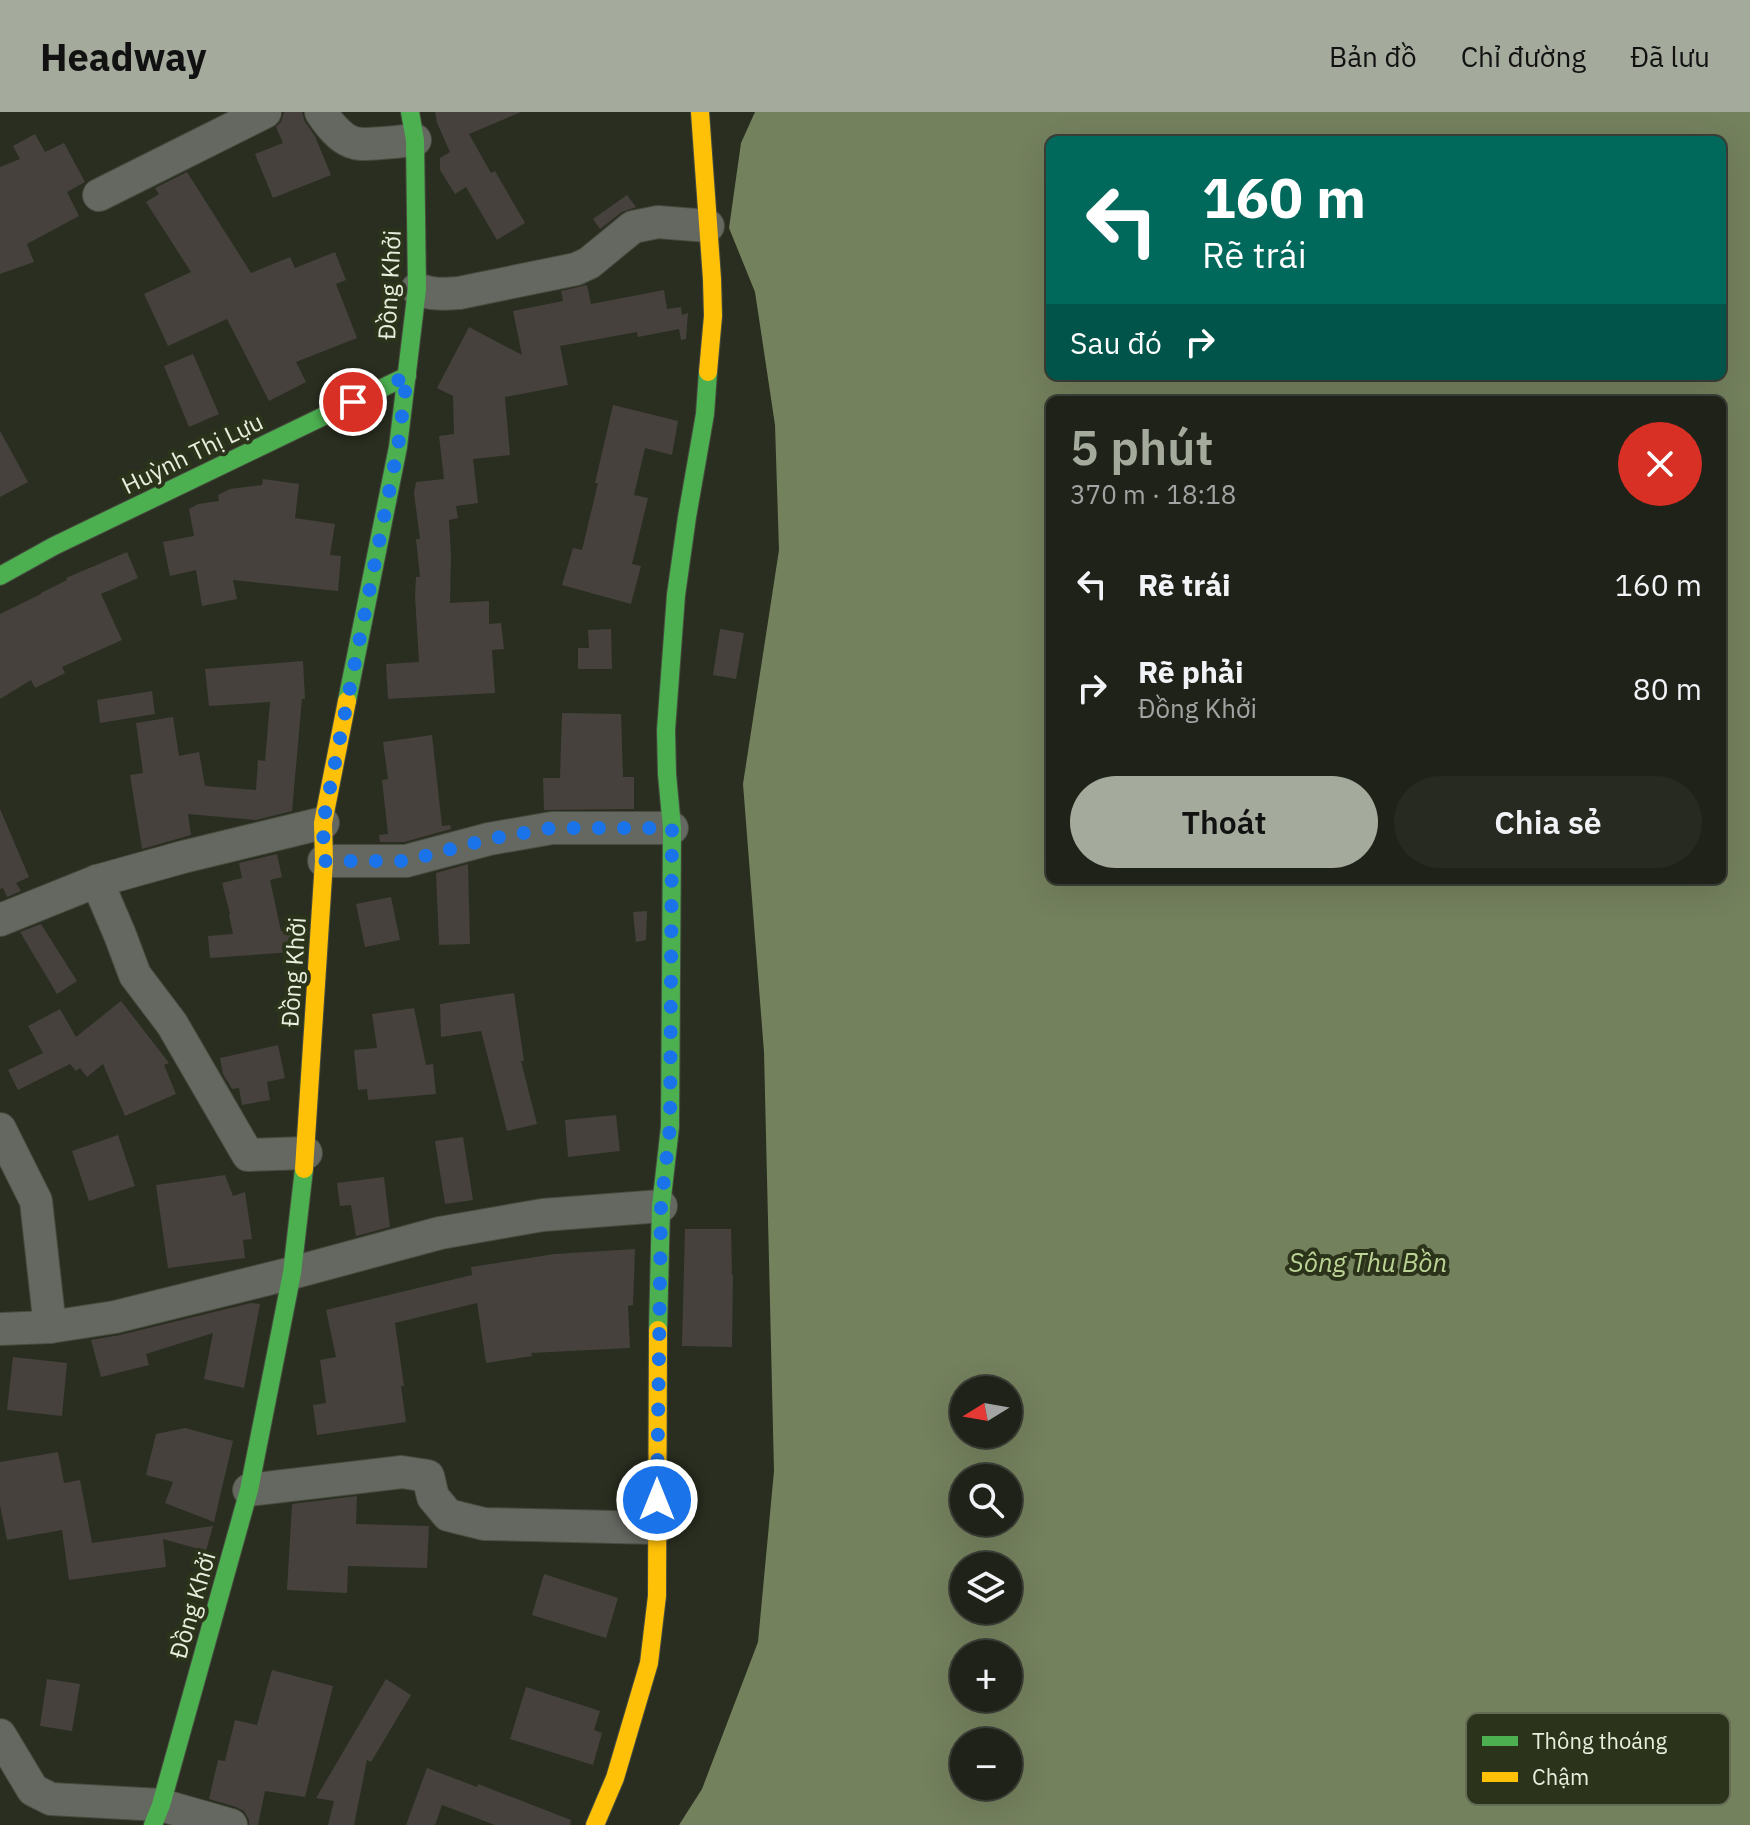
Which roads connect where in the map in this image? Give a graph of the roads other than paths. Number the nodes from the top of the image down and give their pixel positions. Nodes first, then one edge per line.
1 (265, 112) edge
2 (321, 112) edge
3 (700, 112) edge
4 (412, 126) edge
5 (99, 195) dead end
6 (708, 226) junction
7 (417, 289) junction
8 (407, 376) junction
9 (0, 576) edge
10 (323, 823) junction
11 (672, 828) junction
12 (324, 861) junction
13 (97, 881) junction
14 (0, 920) edge
15 (0, 1129) edge
16 (306, 1153) junction
17 (661, 1206) junction
18 (292, 1273) junction
19 (50, 1327) junction
20 (0, 1329) edge
21 (249, 1490) junction
22 (657, 1528) junction
23 (0, 1735) edge
24 (157, 1815) edge
25 (231, 1825) edge
26 (595, 1825) edge

1 - 5 street
2 - 4 street
3 - 6 street
4 - 7 street, Đồng Khởi
6 - 7 street
6 - 11 street
7 - 8 street, Đồng Khởi
8 - 9 street, Huỳnh Thị Lựu
8 - 10 street, Đồng Khởi
10 - 12 street, Đồng Khởi
10 - 13 street
11 - 12 street
11 - 17 street
12 - 16 street, Đồng Khởi
13 - 14 street
13 - 16 street
15 - 19 street
16 - 18 street, Đồng Khởi
17 - 18 street
17 - 22 street
18 - 19 street
18 - 21 street, Đồng Khởi
19 - 20 street
21 - 22 street
21 - 24 street, Đồng Khởi
22 - 26 street
23 - 24 street
24 - 25 street

